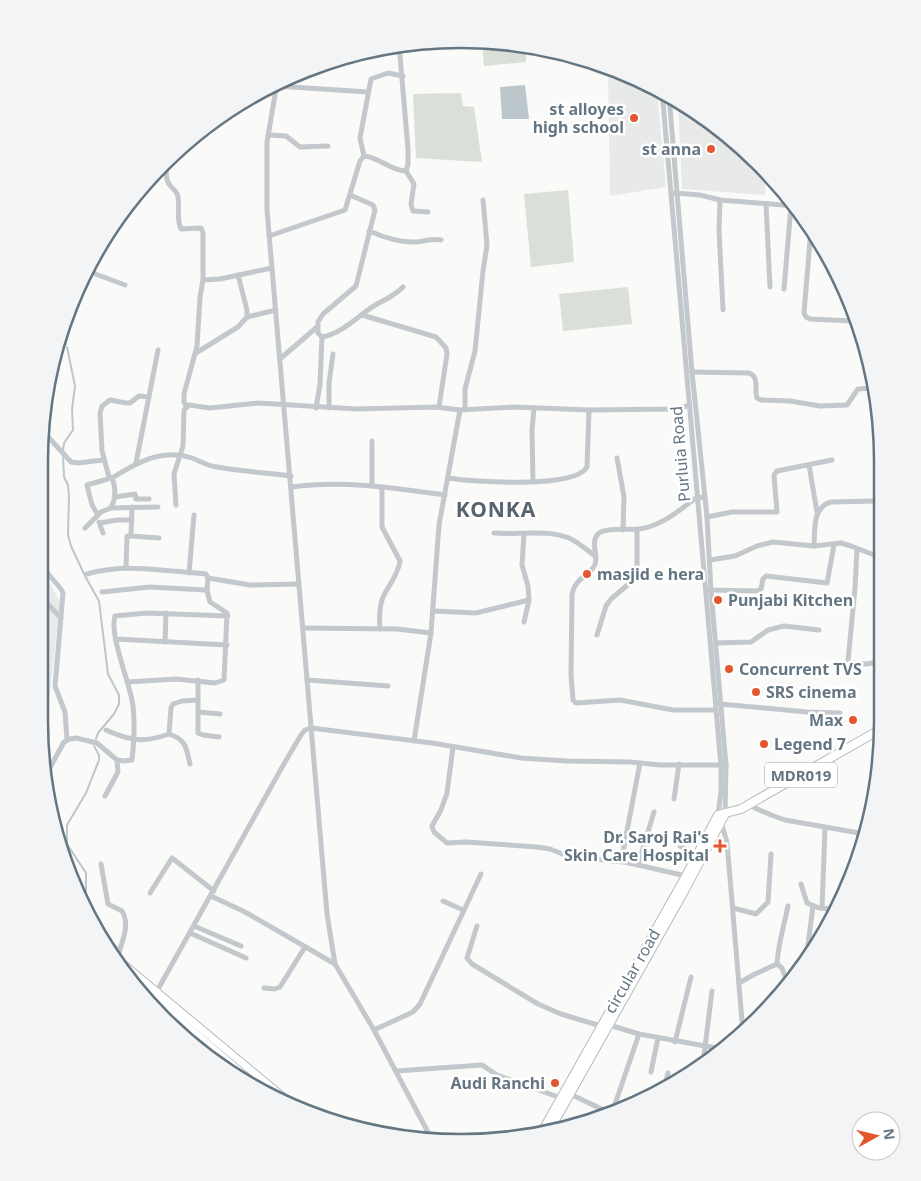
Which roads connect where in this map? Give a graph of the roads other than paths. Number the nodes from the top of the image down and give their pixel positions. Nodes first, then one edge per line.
1 (400, 52) edge
2 (403, 76) junction
3 (287, 86) edge
4 (275, 92) edge
5 (368, 92) junction
6 (663, 101) edge
7 (669, 104) edge
8 (268, 135) junction
9 (328, 146) dead end
10 (364, 156) junction
11 (166, 170) edge
12 (406, 171) junction
13 (673, 193) junction
14 (350, 195) junction
15 (483, 200) dead end
16 (720, 200) junction
17 (766, 204) junction
18 (785, 205) edge
19 (428, 212) dead end
20 (792, 215) edge
21 (369, 231) junction
22 (270, 236) junction
23 (441, 240) dead end
24 (810, 241) edge
25 (272, 268) junction
26 (93, 273) edge
27 (238, 275) junction
28 (203, 280) junction
29 (125, 285) dead end
30 (403, 286) dead end
31 (770, 287) dead end
32 (784, 289) dead end
33 (276, 310) junction
34 (723, 310) dead end
35 (362, 315) junction
36 (247, 318) junction
37 (849, 321) edge
38 (317, 327) junction
39 (322, 337) junction
40 (158, 350) dead end
41 (196, 353) junction
42 (332, 354) dead end
43 (280, 359) junction
44 (692, 372) junction
45 (867, 388) edge
46 (149, 397) junction
47 (284, 404) junction
48 (696, 405) junction
49 (186, 406) junction
50 (688, 406) junction
51 (439, 407) junction
52 (316, 408) junction
53 (329, 408) junction
54 (534, 408) junction
55 (462, 409) junction
56 (589, 410) junction
57 (48, 437) edge
58 (372, 441) dead end
59 (180, 455) junction
60 (617, 458) dead end
61 (104, 460) junction
62 (832, 460) dead end
63 (136, 463) junction
64 (809, 465) junction
65 (291, 476) junction
66 (110, 477) junction
67 (448, 478) junction
68 (533, 482) junction
69 (372, 486) junction
70 (382, 486) junction
71 (292, 487) junction
72 (446, 495) junction
73 (115, 497) junction
74 (705, 497) junction
75 (696, 498) junction
76 (149, 499) dead end
77 (874, 501) edge
78 (176, 504) dead end
79 (132, 507) junction
80 (158, 507) dead end
81 (111, 508) junction
82 (817, 512) junction
83 (98, 515) junction
84 (194, 515) dead end
85 (707, 516) junction
86 (132, 520) junction
87 (100, 523) junction
88 (85, 528) dead end
89 (623, 530) junction
90 (637, 530) junction
91 (103, 533) dead end
92 (494, 533) dead end
93 (524, 534) junction
94 (131, 536) junction
95 (159, 538) dead end
96 (834, 545) junction
97 (814, 546) junction
98 (858, 549) junction
99 (874, 555) edge
100 (595, 556) junction
101 (710, 560) junction
102 (126, 568) junction
103 (189, 573) junction
104 (48, 574) edge
105 (87, 574) dead end
106 (208, 578) junction
107 (299, 584) junction
108 (704, 590) junction
109 (711, 590) junction
110 (207, 591) junction
111 (102, 592) dead end
112 (529, 600) junction
113 (48, 604) edge
114 (433, 611) junction
115 (166, 613) junction
116 (228, 616) junction
117 (61, 618) junction
118 (524, 622) dead end
119 (303, 628) junction
120 (380, 629) junction
121 (819, 630) dead end
122 (431, 633) junction
123 (597, 635) dead end
124 (116, 639) junction
125 (165, 642) junction
126 (716, 643) junction
127 (227, 645) junction
128 (874, 663) edge
129 (198, 680) junction
130 (307, 680) junction
131 (128, 682) junction
132 (388, 686) dead end
133 (198, 700) junction
134 (720, 704) junction
135 (716, 710) junction
136 (198, 712) junction
137 (840, 713) dead end
138 (220, 714) dead end
139 (311, 728) junction
140 (106, 730) dead end
141 (169, 734) junction
142 (874, 734) edge
143 (219, 737) dead end
144 (67, 740) junction
145 (134, 740) junction
146 (414, 741) junction
147 (453, 747) junction
148 (117, 760) junction
149 (640, 763) junction
150 (190, 764) dead end
151 (679, 764) junction
152 (723, 765) junction
153 (50, 767) edge
154 (105, 796) dead end
155 (674, 799) dead end
156 (748, 805) junction
157 (654, 812) dead end
158 (722, 817) junction
159 (825, 828) junction
160 (858, 832) edge
161 (680, 846) dead end
162 (771, 854) dead end
163 (698, 855) junction
164 (621, 862) junction
165 (101, 864) dead end
166 (638, 864) junction
167 (481, 874) dead end
168 (686, 876) junction
169 (802, 884) dead end
170 (150, 893) dead end
171 (212, 893) junction
172 (443, 900) dead end
173 (788, 906) dead end
174 (813, 906) junction
175 (733, 908) junction
176 (822, 908) junction
177 (828, 908) edge
178 (463, 910) junction
179 (194, 926) junction
180 (477, 926) dead end
181 (190, 933) junction
182 (808, 943) edge
183 (241, 946) dead end
184 (305, 947) junction
185 (118, 952) edge
186 (246, 958) dead end
187 (335, 964) junction
188 (777, 964) junction
189 (132, 971) edge
190 (785, 976) edge
191 (692, 977) dead end
192 (739, 983) junction
193 (142, 984) edge
194 (264, 988) dead end
195 (157, 991) junction
196 (712, 991) dead end
197 (156, 1000) edge
198 (742, 1023) edge
199 (604, 1025) junction
200 (374, 1030) junction
201 (639, 1034) junction
202 (658, 1038) junction
203 (675, 1042) junction
204 (705, 1047) junction
205 (712, 1048) edge
206 (704, 1054) edge
207 (232, 1065) edge
208 (396, 1072) junction
209 (651, 1072) dead end
210 (668, 1073) dead end
211 (253, 1077) edge
212 (667, 1078) edge
213 (272, 1088) edge
214 (570, 1094) junction
215 (561, 1098) junction
216 (615, 1103) edge
217 (601, 1109) edge
218 (554, 1123) edge
219 (546, 1125) edge
220 (428, 1132) edge

1 - 2 street
2 - 5 street
2 - 12 street
3 - 5 street
4 - 8 street
5 - 10 street
6 - 13 street, Purluia Road
7 - 13 street, Purluia Road
8 - 9 street
8 - 22 street
10 - 12 street
10 - 14 street
11 - 28 street
12 - 19 street
13 - 16 street
13 - 44 street, Purluia Road
13 - 50 street, Purluia Road
14 - 21 street
14 - 22 street
15 - 55 street
16 - 17 street
16 - 34 street
17 - 18 street
17 - 31 street
20 - 32 street
21 - 23 street
21 - 38 street
22 - 25 street
24 - 37 street
25 - 27 street
25 - 33 street
26 - 29 street
27 - 28 street
27 - 36 street
28 - 41 street
30 - 35 street
33 - 36 street
33 - 43 street
35 - 39 street
35 - 51 street
36 - 41 street
38 - 39 street
38 - 43 street
39 - 52 street
40 - 46 street
41 - 49 street
42 - 53 street
43 - 47 street
44 - 45 street
44 - 48 street, Purluia Road
46 - 61 street
46 - 63 street
47 - 49 street
47 - 52 street
47 - 65 street
48 - 50 street
48 - 74 street, Purluia Road
49 - 59 street
50 - 56 street
50 - 75 street, Purluia Road
51 - 53 street
51 - 55 street
52 - 53 street
54 - 55 street
54 - 56 street
54 - 68 street
55 - 67 street
56 - 68 street
57 - 61 street
58 - 69 street
59 - 63 street
59 - 65 street
59 - 78 street
60 - 89 street
61 - 66 street
62 - 64 street
63 - 66 street
64 - 82 street
64 - 85 street
65 - 71 street
66 - 73 street
66 - 83 street
67 - 68 street
67 - 72 street
69 - 70 street
69 - 71 street
70 - 72 street
70 - 120 street
71 - 107 street
72 - 114 street
73 - 76 street
73 - 81 street
74 - 75 street
74 - 85 street, Purluia Road
75 - 90 street
75 - 108 street, Purluia Road
77 - 82 street
79 - 80 street
79 - 81 street
79 - 86 street
81 - 83 street
82 - 97 street
83 - 87 street
83 - 88 street
84 - 103 street
85 - 101 street, Purluia Road
86 - 87 street
86 - 94 street
87 - 91 street
89 - 90 street
89 - 100 street
90 - 123 street
92 - 93 street
93 - 100 street
93 - 112 street
94 - 95 street
94 - 102 street
96 - 97 street
96 - 98 street
96 - 109 street
97 - 101 street
98 - 99 street
98 - 128 street
100 - 135 street
101 - 109 street, Purluia Road
102 - 103 street
102 - 105 street
103 - 106 street
104 - 117 street
106 - 107 street
106 - 110 street
107 - 119 street
108 - 109 street
108 - 135 street, Purluia Road
109 - 126 street, Purluia Road
110 - 111 street
110 - 116 street
112 - 114 street
112 - 118 street
113 - 117 street
114 - 122 street
115 - 116 street
115 - 124 street
115 - 125 street
116 - 127 street
117 - 144 street
119 - 120 street
119 - 130 street
120 - 122 street
121 - 126 street
122 - 146 street
124 - 125 street
124 - 131 street
125 - 127 street
126 - 134 street, Purluia Road
127 - 129 street
129 - 131 street
129 - 133 street
130 - 132 street
130 - 139 street
131 - 145 street
133 - 136 street
133 - 141 street
134 - 137 street
134 - 152 street, Purluia Road
135 - 152 street, Purluia Road
136 - 138 street
136 - 143 street
139 - 146 street
139 - 171 street
139 - 187 street
140 - 145 street
141 - 145 street
141 - 150 street
142 - 156 main road, MDR019
144 - 148 street
144 - 153 street
145 - 148 street
146 - 147 street
147 - 149 street
147 - 164 street
148 - 154 street
149 - 151 street
149 - 164 street
151 - 152 street
151 - 155 street
152 - 158 street, Purluia Road
156 - 158 main road, MDR019
156 - 159 street
157 - 166 street
158 - 163 main road, circular road
158 - 175 street, Purluia Road
158 - 199 main road, circular road
159 - 160 street
159 - 176 street
161 - 163 street
162 - 175 street
163 - 168 main road, circular road
164 - 166 street
165 - 185 street
166 - 168 street
167 - 178 street
168 - 199 main road, circular road
169 - 174 street
170 - 171 street
171 - 179 street
171 - 184 street
172 - 178 street
173 - 188 street
174 - 176 street
174 - 182 street
175 - 192 street, Purluia Road
176 - 177 street
178 - 200 street
179 - 181 street
179 - 183 street
180 - 199 street
181 - 186 street
181 - 195 street
184 - 187 street
184 - 194 street
187 - 200 street
188 - 190 street
188 - 192 street
189 - 195 main road
191 - 203 street
192 - 198 street, Purluia Road
193 - 211 main road
195 - 213 main road
196 - 204 street
197 - 207 main road
199 - 201 street
199 - 214 main road, circular road
199 - 215 main road, circular road
200 - 208 street
201 - 202 street
201 - 216 street
202 - 203 street
202 - 209 street
203 - 204 street
204 - 205 street
204 - 206 street
208 - 215 street
208 - 220 street
210 - 212 street
214 - 217 street
214 - 218 main road, circular road
215 - 219 main road, circular road

